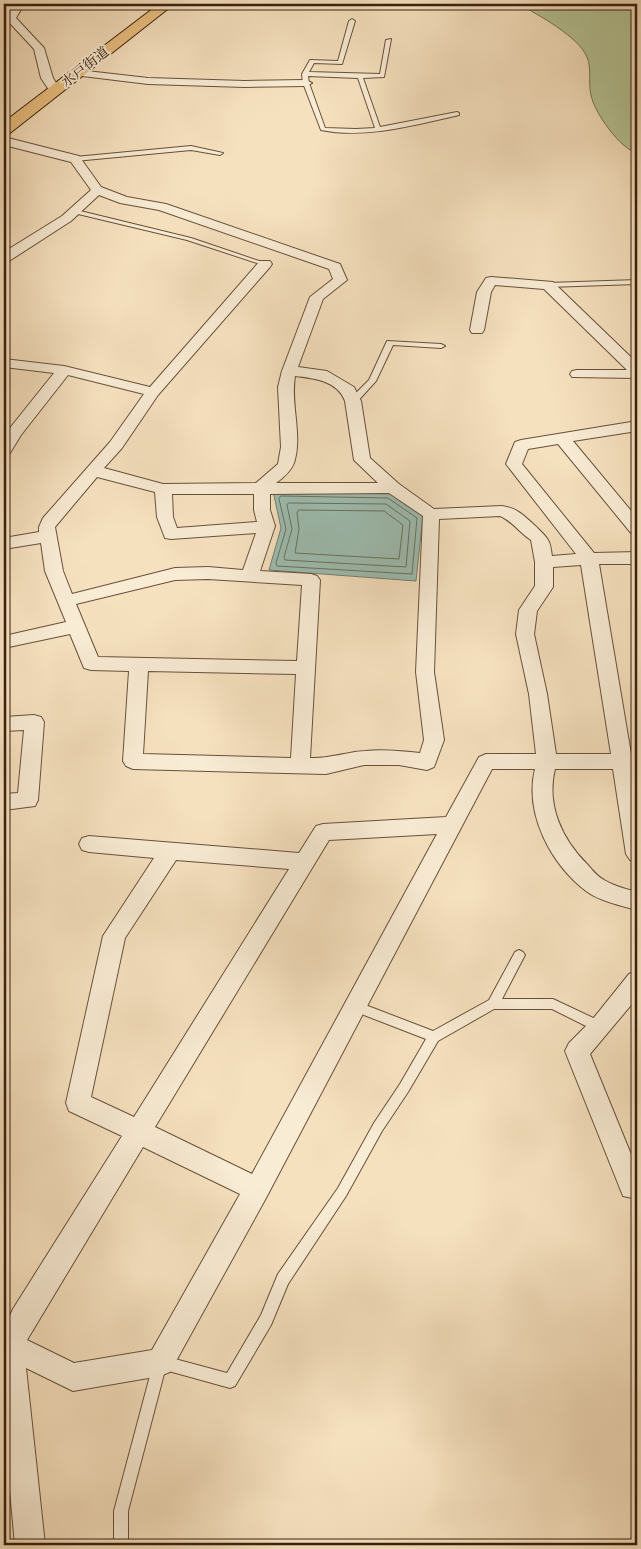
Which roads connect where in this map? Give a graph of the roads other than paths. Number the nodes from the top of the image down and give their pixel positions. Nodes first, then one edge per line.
1 (19, 4) edge
2 (166, 4) edge
3 (352, 21) dead end
4 (389, 40) dead end
5 (78, 73) junction
6 (360, 76) junction
7 (305, 79) junction
8 (55, 91) junction
9 (458, 114) dead end
10 (378, 129) junction
11 (4, 130) edge
12 (4, 141) edge
13 (220, 153) dead end
14 (75, 159) junction
15 (98, 190) junction
16 (76, 212) junction
17 (4, 258) edge
18 (265, 264) joint
19 (637, 282) edge
20 (548, 285) junction
21 (478, 330) dead end
22 (441, 346) dead end
23 (4, 363) edge
24 (64, 370) junction
25 (290, 371) junction
26 (637, 373) edge
27 (577, 374) dead end
28 (154, 392) junction
29 (353, 401) junction
30 (637, 426) edge
31 (9, 433) edge
32 (563, 439) junction
33 (4, 450) edge
34 (95, 470) junction
35 (262, 487) junction
36 (393, 488) junction
37 (163, 489) junction
38 (431, 514) junction
39 (267, 526) junction
40 (637, 529) edge
41 (48, 536) junction
42 (4, 543) edge
43 (637, 558) edge
44 (589, 559) junction
45 (544, 562) junction
46 (250, 575) junction
47 (66, 601) junction
48 (76, 626) junction
49 (4, 642) edge
50 (139, 664) junction
51 (304, 668) junction
52 (4, 724) edge
53 (630, 761) edge
54 (547, 762) junction
55 (300, 765) junction
56 (4, 802) edge
57 (453, 825) junction
58 (89, 844) dead end
59 (170, 851) junction
60 (637, 854) edge
61 (304, 862) junction
62 (637, 901) edge
63 (519, 955) dead end
64 (637, 981) edge
65 (493, 1004) junction
66 (355, 1006) junction
67 (600, 1027) junction
68 (434, 1037) junction
69 (138, 1132) junction
70 (637, 1187) edge
71 (257, 1188) junction
72 (7, 1346) edge
73 (160, 1362) junction
74 (11, 1433) edge
75 (30, 1545) edge
76 (121, 1545) edge

1 - 8 street
2 - 5 highway, 水戸街道
3 - 7 lane
4 - 6 lane
5 - 7 street
5 - 8 highway, 水戸街道
6 - 7 lane
6 - 10 lane
7 - 10 lane
8 - 11 highway, 水戸街道
9 - 10 lane
12 - 14 street
13 - 14 lane
14 - 15 street
15 - 16 street
15 - 25 street
16 - 17 street
16 - 18 lane
18 - 28 street
19 - 20 lane
20 - 21 street
20 - 26 street
22 - 29 lane
23 - 24 street
24 - 28 street
24 - 31 street
25 - 29 street
25 - 35 street
26 - 27 street
28 - 34 street
29 - 36 street
30 - 32 street
31 - 33 street
32 - 40 street
32 - 44 street
34 - 37 street
34 - 41 street
35 - 36 street
35 - 37 street
35 - 39 street
36 - 38 street
37 - 39 street
38 - 45 street
38 - 55 street
39 - 46 street
41 - 42 street
41 - 47 street
43 - 44 street
44 - 45 street
44 - 53 street
45 - 54 street
46 - 47 street
46 - 51 street
47 - 48 street
48 - 49 street
48 - 50 street
50 - 51 street
50 - 55 street
51 - 55 street
52 - 56 street
53 - 54 street
53 - 60 street
54 - 57 street
54 - 62 street
57 - 61 street
57 - 66 street
58 - 59 street
59 - 61 street
59 - 69 street
61 - 69 street
63 - 65 lane
64 - 67 street
65 - 67 lane
65 - 68 lane
66 - 68 lane
66 - 71 street
67 - 70 street
68 - 73 lane
69 - 71 street
69 - 72 street
71 - 73 street
72 - 73 street
72 - 74 street
73 - 76 lane
74 - 75 street

